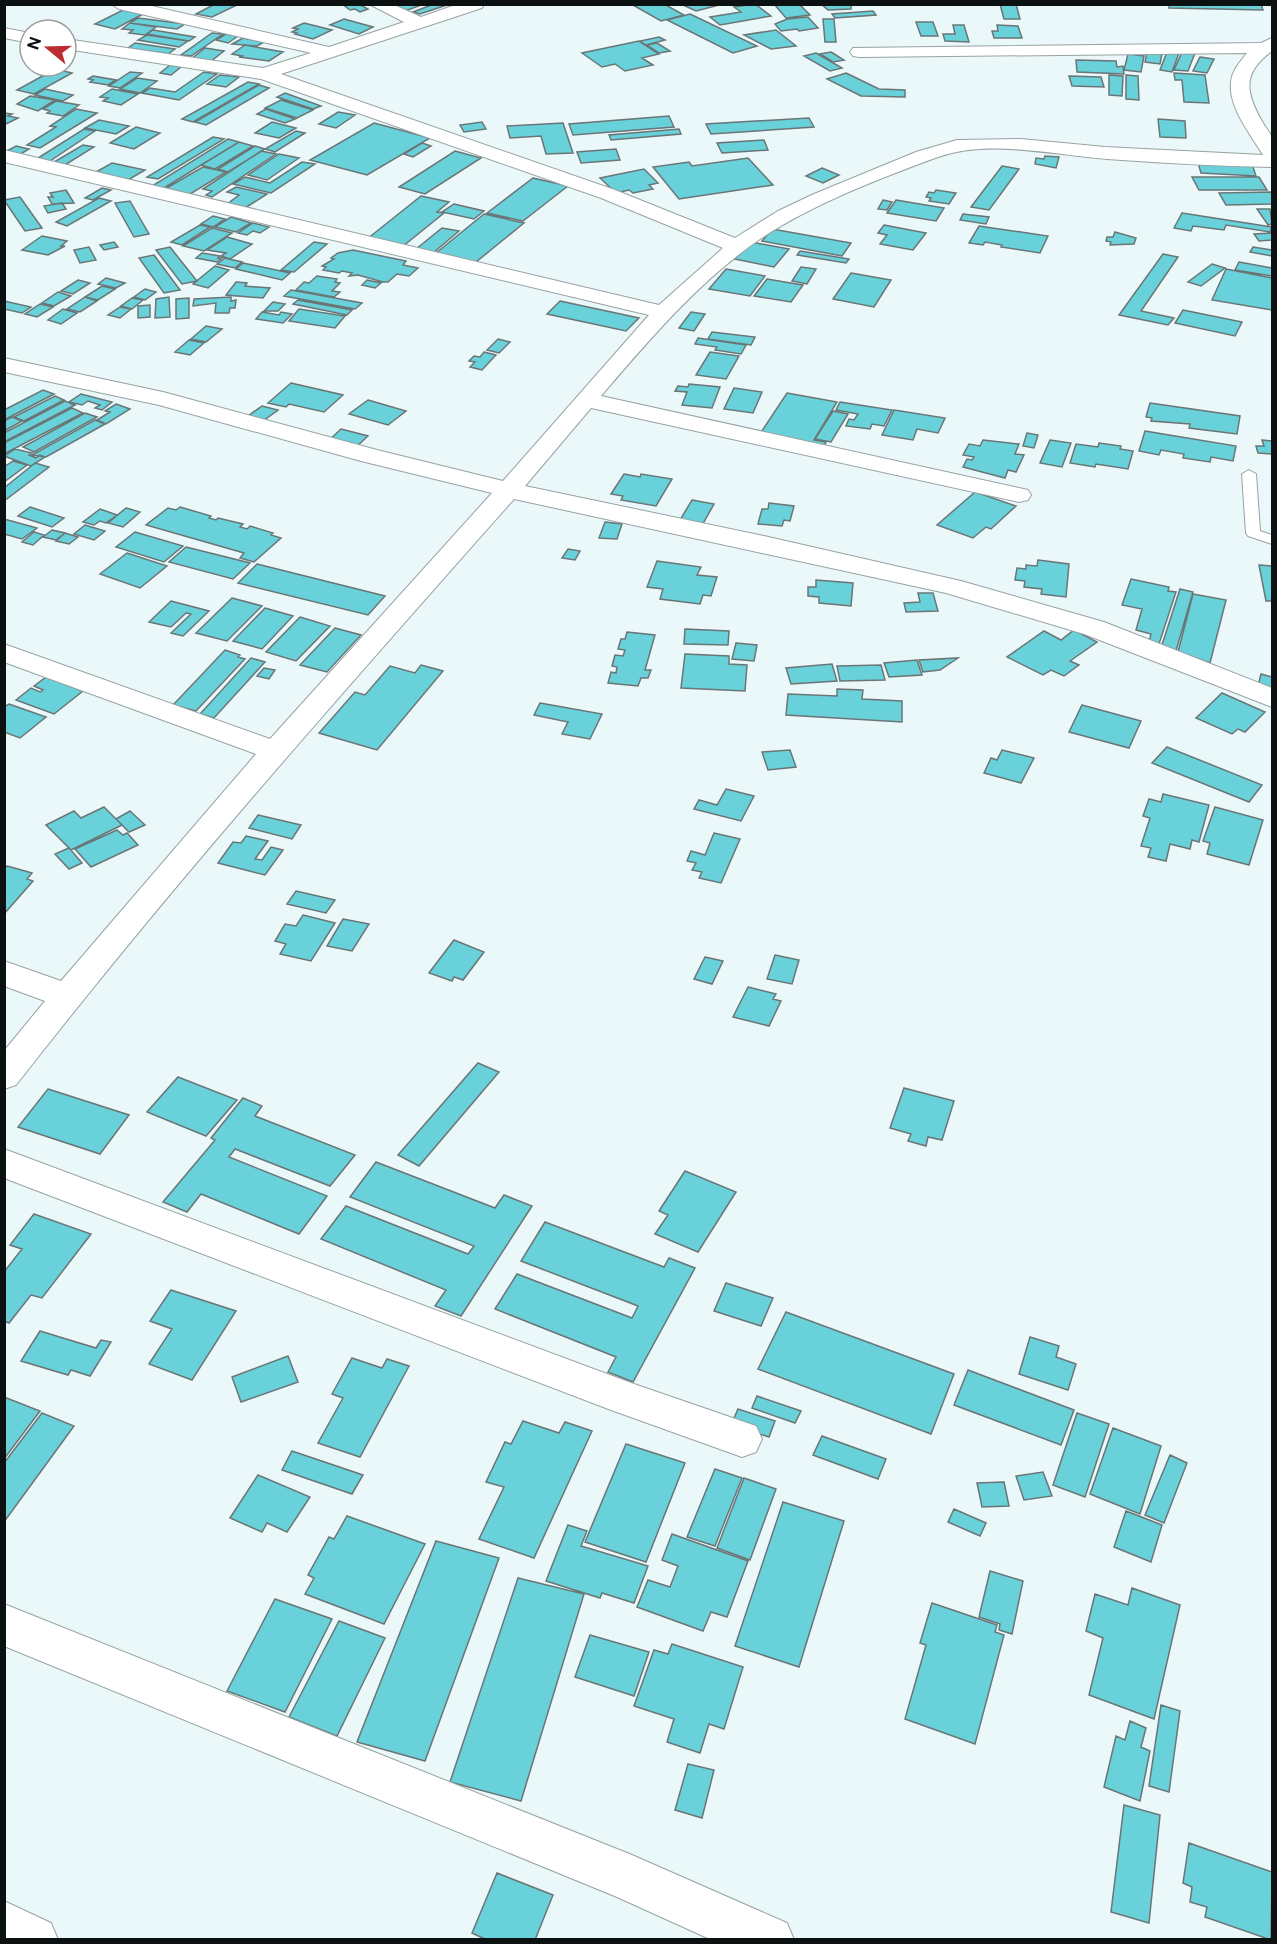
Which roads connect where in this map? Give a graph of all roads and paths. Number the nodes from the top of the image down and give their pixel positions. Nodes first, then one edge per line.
1 (119, 4) edge
2 (377, 4) edge
3 (476, 4) edge
4 (421, 23) junction
5 (1268, 45) edge
6 (78, 46) edge
7 (332, 52) junction
8 (859, 52) dead end
9 (264, 74) junction
10 (1271, 152) edge
11 (4, 156) edge
12 (736, 246) junction
13 (663, 312) junction
14 (4, 365) edge
15 (587, 400) junction
16 (1250, 474) dead end
17 (509, 490) junction
18 (1019, 495) dead end
19 (1272, 540) edge
20 (4, 652) edge
21 (1272, 698) edge
22 (273, 750) junction
23 (4, 973) edge
24 (66, 996) junction
25 (4, 1076) edge
26 (4, 1163) edge
27 (742, 1439) dead end
28 (4, 1625) edge
29 (4, 1924) edge
30 (34, 1940) edge
31 (770, 1940) edge

1 - 7 street
2 - 4 street
3 - 4 street
4 - 7 street
5 - 8 street
5 - 10 street
6 - 9 street
7 - 9 street
9 - 12 street
10 - 12 street
11 - 13 street
12 - 13 street
13 - 15 street
14 - 17 street
15 - 17 street
15 - 18 street
16 - 19 lane
17 - 21 street
17 - 22 street
20 - 22 street
22 - 24 street
23 - 24 street
24 - 25 street
26 - 27 street
28 - 31 street
29 - 30 street

